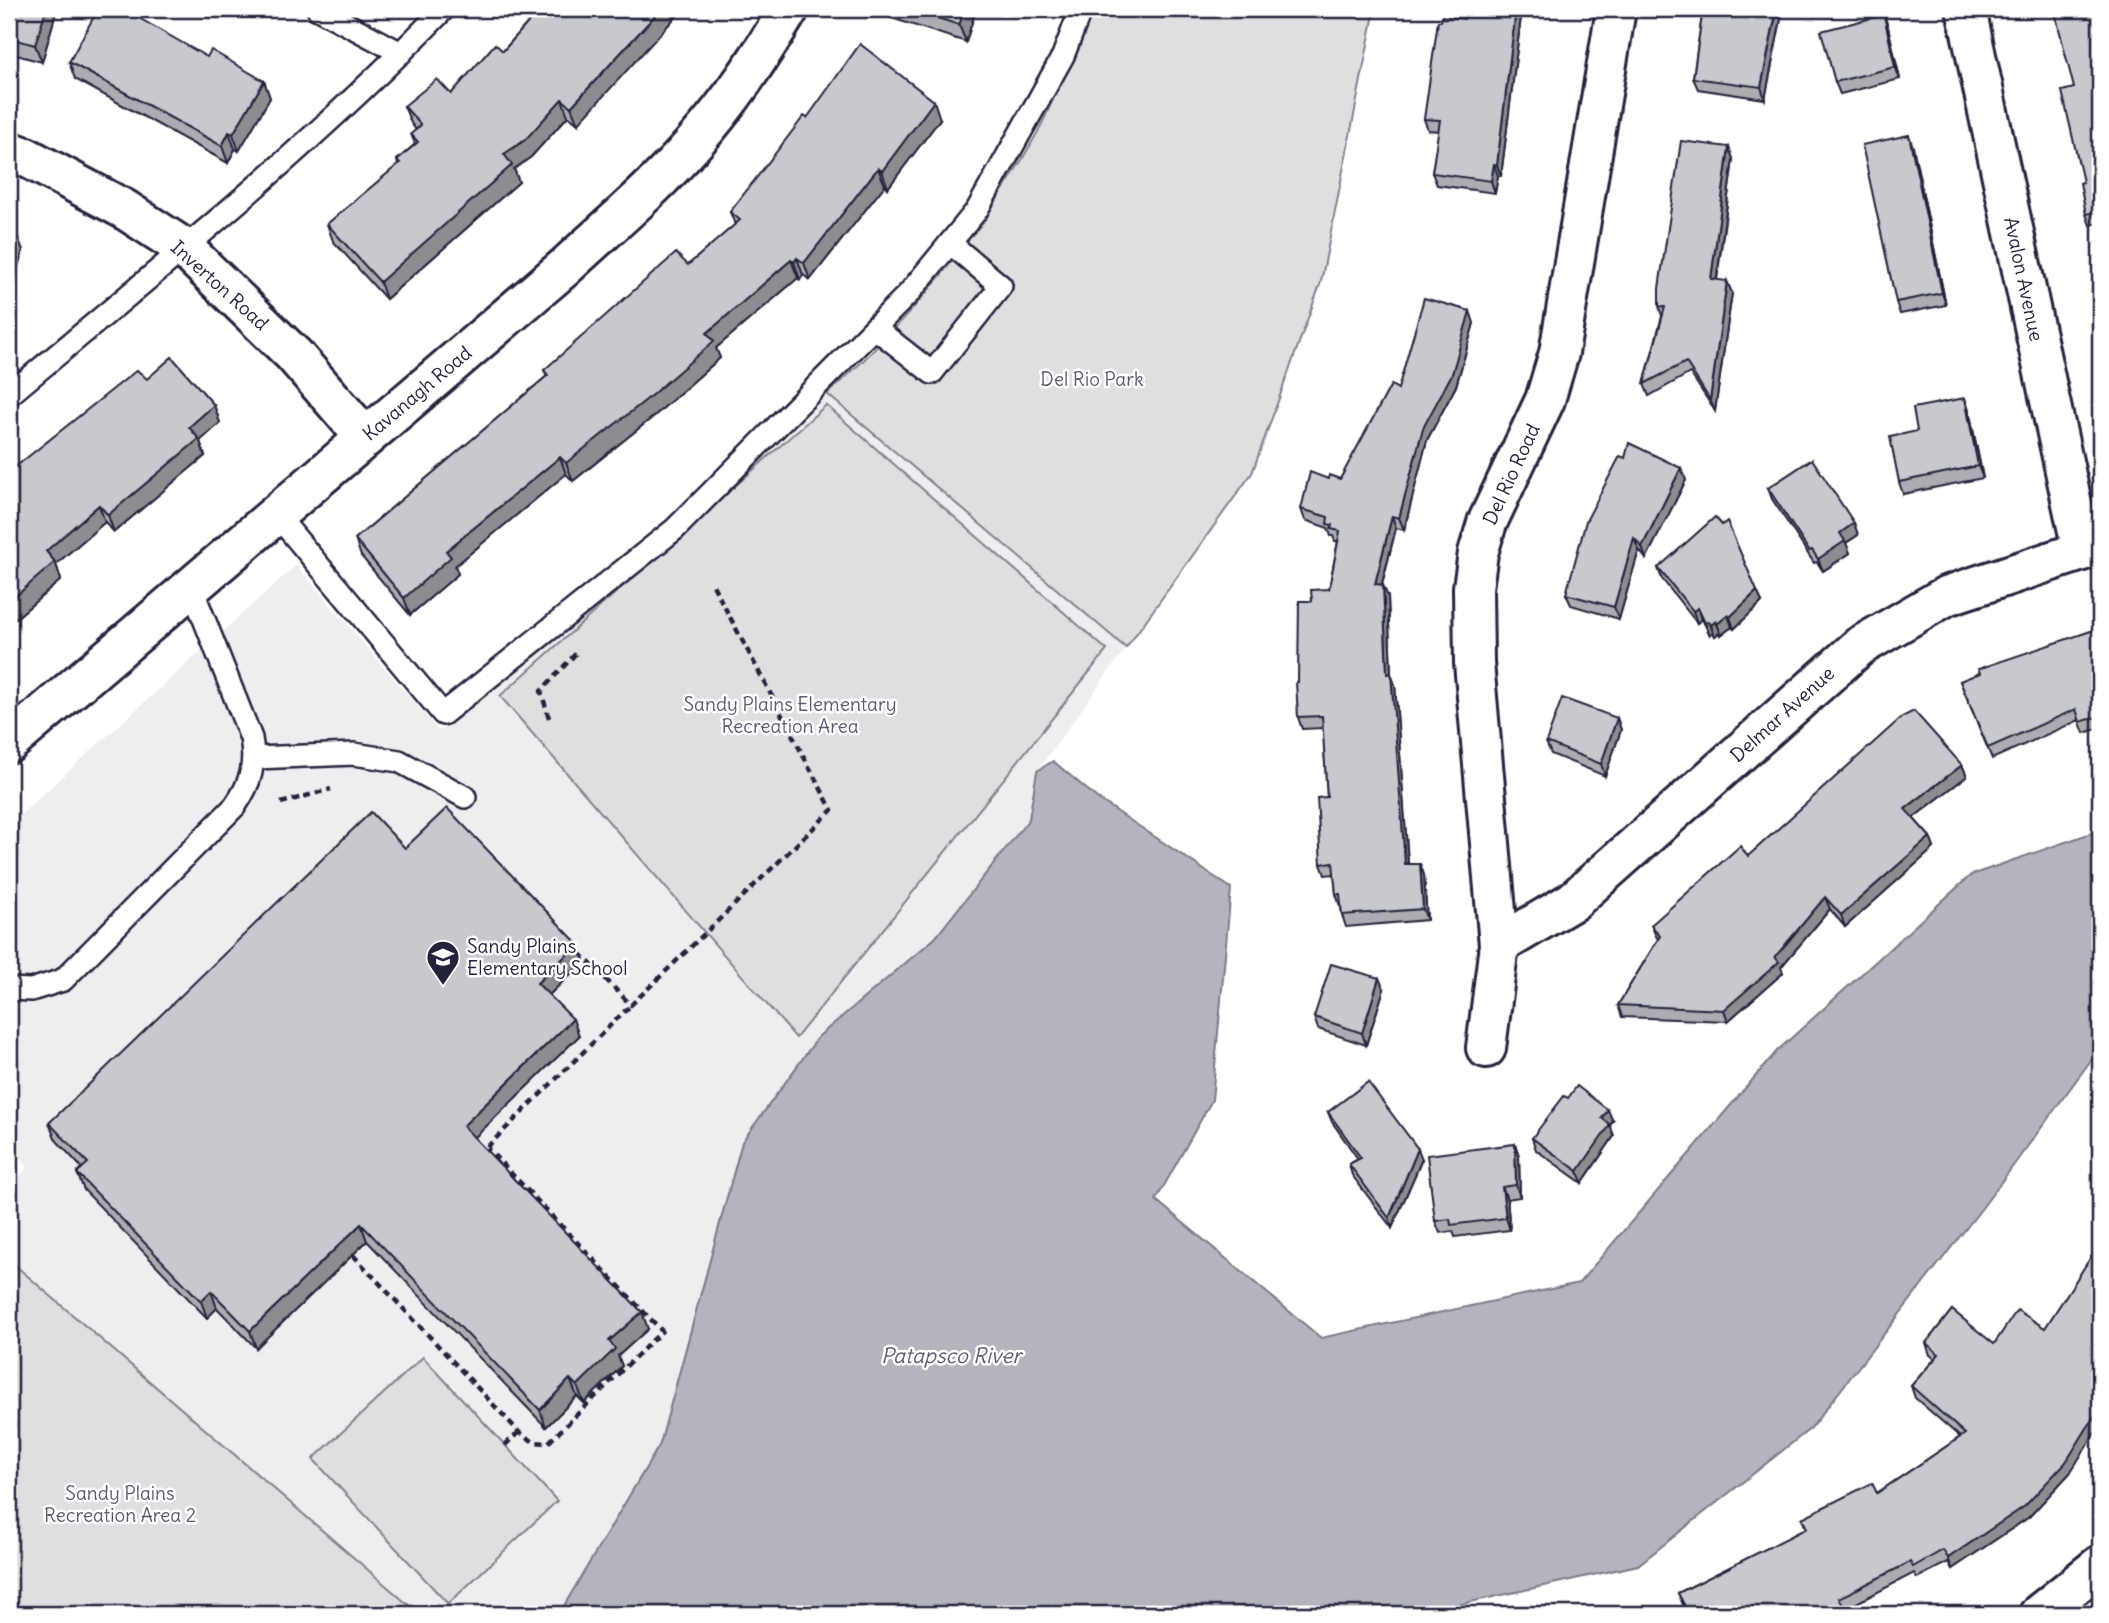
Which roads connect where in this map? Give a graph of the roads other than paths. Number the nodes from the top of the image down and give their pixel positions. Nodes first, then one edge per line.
1 (318, 9) edge
2 (444, 9) edge
3 (789, 9) edge
4 (1081, 9) edge
5 (1616, 9) edge
6 (1966, 9) edge
7 (401, 53) junction
8 (9, 151) edge
9 (950, 243) junction
10 (184, 248) junction
11 (875, 328) junction
12 (9, 395) edge
13 (366, 437) junction
14 (275, 513) junction
15 (2091, 547) edge
16 (191, 586) junction
17 (9, 743) edge
18 (255, 758) junction
19 (465, 797) dead end
20 (1499, 944) junction
21 (9, 989) edge
22 (1486, 1048) dead end
23 (2100, 1565) edge
24 (2039, 1614) edge

1 - 7 lane
2 - 7 lane
3 - 13 street, Kavanagh Road
4 - 9 lane
5 - 20 street, Del Rio Road
6 - 15 street, Avalon Avenue
7 - 10 lane
8 - 10 street, Inverton Road
9 - 11 lane
9 - 11 lane
10 - 12 lane
10 - 13 street, Inverton Road
11 - 14 lane
13 - 14 street, Kavanagh Road
14 - 16 street, Kavanagh Road
15 - 20 street, Delmar Avenue
16 - 17 street, Kavanagh Road
16 - 18 lane
18 - 19 lane
18 - 21 lane
20 - 22 street, Del Rio Road
23 - 24 street

